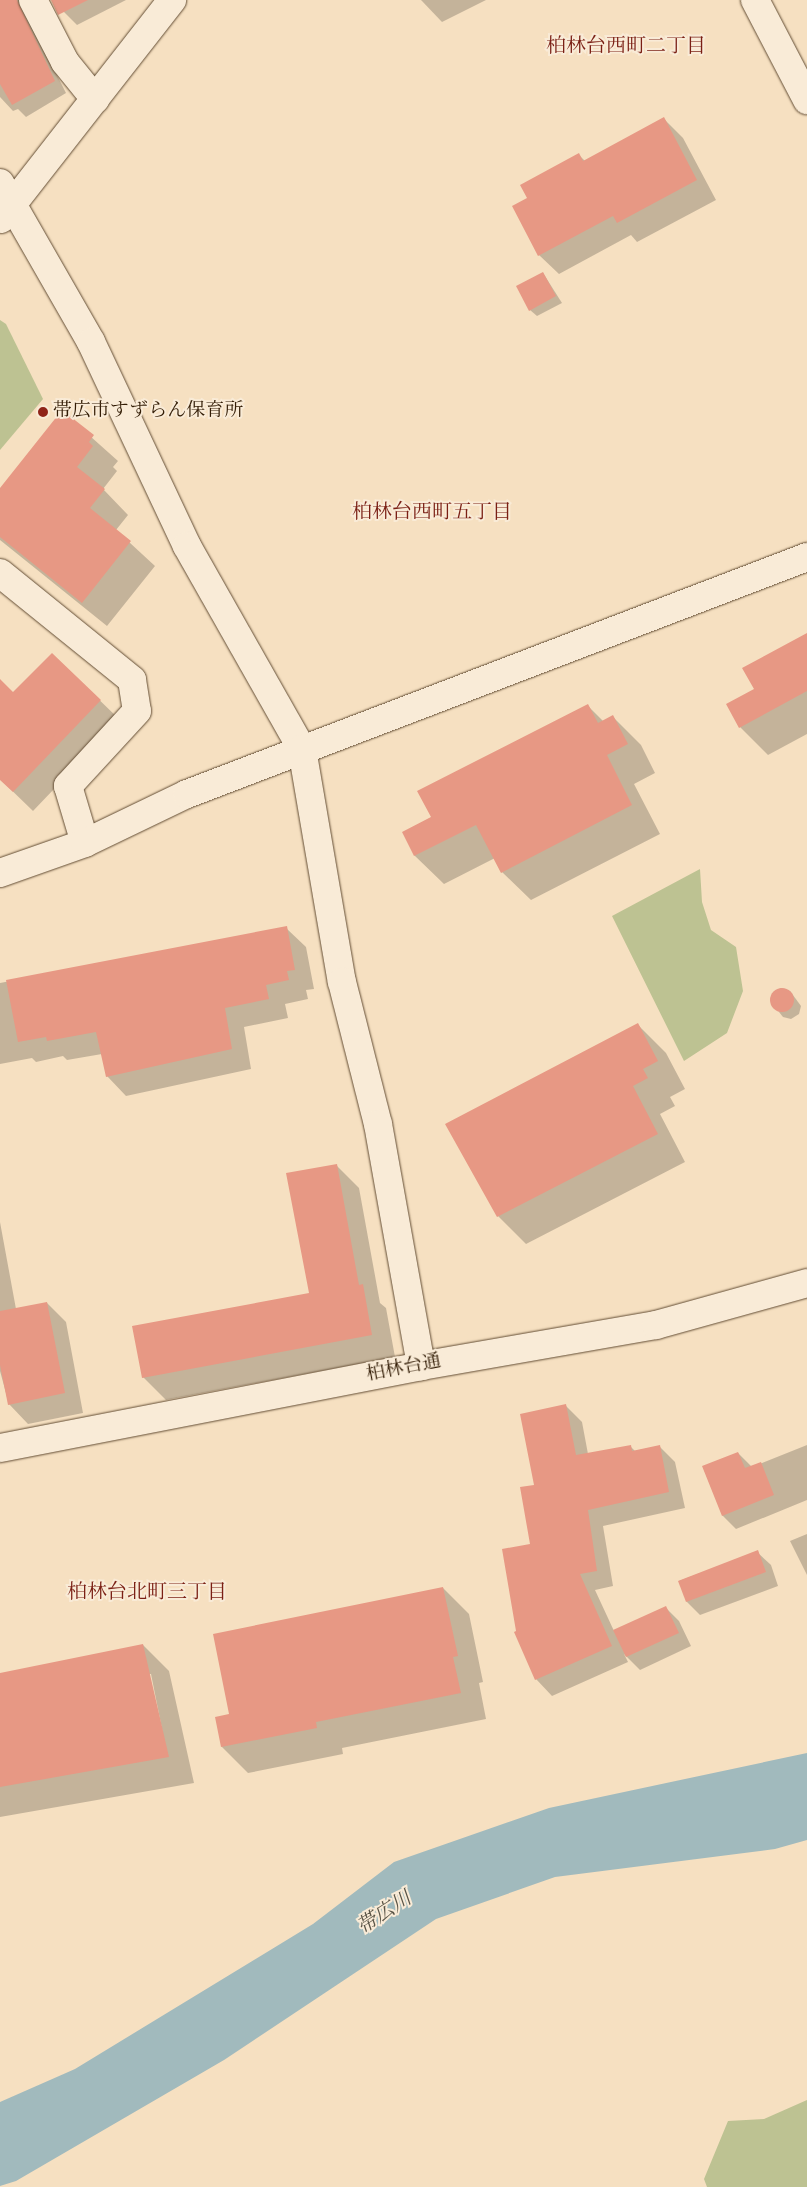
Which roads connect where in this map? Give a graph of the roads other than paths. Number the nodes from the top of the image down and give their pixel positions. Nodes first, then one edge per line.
1 (33, 0) edge
2 (172, 0) edge
3 (755, 0) edge
4 (95, 99) junction
5 (807, 100) edge
6 (4, 203) edge
7 (807, 557) edge
8 (0, 573) edge
9 (302, 750) junction
10 (85, 844) junction
11 (0, 873) edge
12 (807, 1283) edge
13 (421, 1366) junction
14 (0, 1448) edge

1 - 4 street
2 - 4 street
3 - 5 street
4 - 6 street
6 - 9 street
7 - 9 street
8 - 10 street
9 - 10 street
9 - 13 street
10 - 11 street
12 - 13 street, 柏林台通
13 - 14 street, 柏林台通

